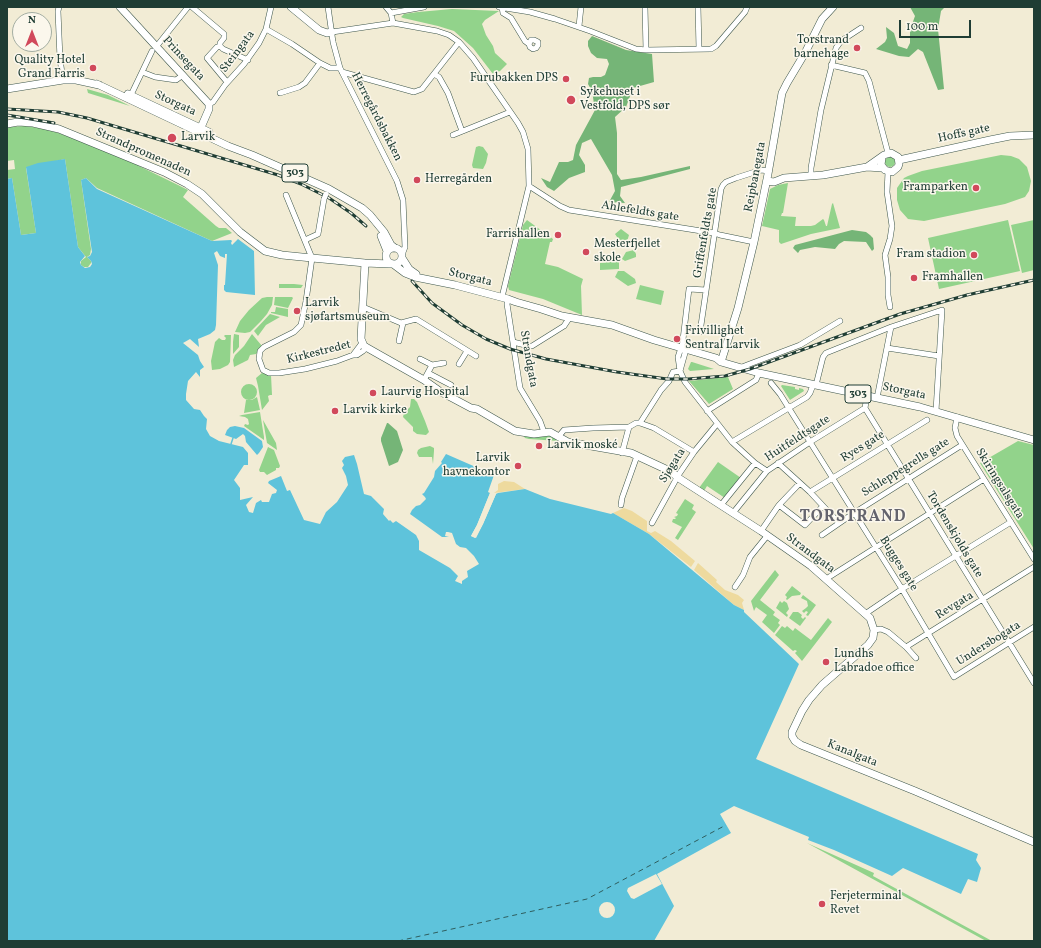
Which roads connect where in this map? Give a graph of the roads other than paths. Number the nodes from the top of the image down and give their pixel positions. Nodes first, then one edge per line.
1 (59, 7) edge
2 (120, 7) edge
3 (188, 7) edge
4 (192, 7) edge
5 (272, 7) edge
6 (291, 7) edge
7 (328, 7) edge
8 (386, 7) edge
9 (395, 7) edge
10 (424, 7) edge
11 (499, 7) edge
12 (502, 7) edge
13 (581, 7) edge
14 (645, 7) edge
15 (698, 7) edge
16 (747, 7) edge
17 (833, 7) edge
18 (530, 10) edge
19 (391, 13) junction
20 (392, 23) junction
21 (579, 26) junction
22 (861, 28) dead end
23 (266, 29) junction
24 (332, 32) junction
25 (459, 42) junction
26 (529, 44) dead end
27 (220, 46) junction
28 (154, 49) junction
29 (699, 49) junction
30 (646, 50) junction
31 (248, 60) junction
32 (320, 63) junction
33 (832, 65) junction
34 (341, 70) junction
35 (142, 72) junction
36 (434, 74) junction
37 (182, 75) junction
38 (63, 80) junction
39 (227, 82) junction
40 (7, 89) edge
41 (280, 93) dead end
42 (130, 98) junction
43 (209, 104) junction
44 (510, 112) junction
45 (7, 124) edge
46 (200, 130) junction
47 (462, 132) junction
48 (453, 135) dead end
49 (1034, 135) edge
50 (885, 155) junction
51 (899, 160) junction
52 (867, 167) junction
53 (885, 170) junction
54 (768, 175) junction
55 (811, 176) junction
56 (529, 186) junction
57 (326, 195) dead end
58 (286, 196) dead end
59 (347, 199) junction
60 (714, 233) junction
61 (305, 240) junction
62 (404, 241) junction
63 (754, 242) junction
64 (396, 248) junction
65 (386, 253) junction
66 (402, 257) junction
67 (312, 258) junction
68 (367, 263) junction
69 (392, 264) junction
70 (426, 279) junction
71 (706, 290) junction
72 (505, 298) junction
73 (363, 307) junction
74 (890, 307) dead end
75 (570, 317) junction
76 (840, 321) dead end
77 (404, 323) junction
78 (891, 327) junction
79 (700, 332) dead end
80 (399, 341) dead end
81 (513, 342) junction
82 (364, 345) junction
83 (887, 348) junction
84 (683, 350) junction
85 (467, 351) junction
86 (476, 356) dead end
87 (939, 356) junction
88 (420, 359) dead end
89 (721, 362) junction
90 (444, 363) dead end
91 (459, 364) dead end
92 (432, 365) junction
93 (742, 368) junction
94 (680, 371) junction
95 (759, 372) junction
96 (428, 373) junction
97 (424, 380) junction
98 (771, 383) dead end
99 (451, 385) dead end
100 (814, 385) junction
101 (867, 396) junction
102 (877, 398) junction
103 (788, 408) junction
104 (864, 408) junction
105 (707, 411) junction
106 (936, 411) junction
107 (957, 417) junction
108 (927, 420) dead end
109 (640, 423) junction
110 (717, 424) junction
111 (629, 427) junction
112 (544, 432) junction
113 (559, 436) junction
114 (1034, 440) edge
115 (732, 442) junction
116 (810, 442) junction
117 (887, 444) junction
118 (962, 445) junction
119 (694, 452) junction
120 (622, 453) junction
121 (636, 458) junction
122 (755, 463) junction
123 (778, 463) junction
124 (767, 471) junction
125 (677, 477) junction
126 (832, 478) junction
127 (908, 479) junction
128 (984, 479) junction
129 (800, 483) junction
130 (810, 492) junction
131 (621, 505) dead end
132 (721, 505) junction
133 (779, 505) junction
134 (823, 506) junction
135 (733, 513) junction
136 (854, 513) junction
137 (929, 513) junction
138 (1011, 522) junction
139 (652, 523) dead end
140 (839, 523) junction
141 (764, 533) junction
142 (822, 535) dead end
143 (875, 547) junction
144 (955, 556) junction
145 (1034, 559) edge
146 (1034, 567) edge
147 (826, 579) junction
148 (735, 587) dead end
149 (902, 589) junction
150 (982, 600) junction
151 (865, 614) junction
152 (1034, 627) edge
153 (874, 630) junction
154 (929, 634) junction
155 (1009, 643) junction
156 (906, 647) junction
157 (916, 658) dead end
158 (954, 677) joint
159 (1034, 683) edge
160 (1034, 842) edge

1 - 38 street
2 - 28 main road, Prinsegata
3 - 28 street
4 - 27 street
5 - 23 street, Steingata
6 - 24 main road
7 - 24 street, Herregårdsbakken
8 - 19 street
9 - 19 street
10 - 19 street
11 - 12 street
12 - 18 street
12 - 26 street
13 - 21 street
14 - 30 street
15 - 29 street
16 - 29 street
17 - 54 main road, Reipbanegata
18 - 21 street
19 - 20 street
20 - 24 street
20 - 25 street
21 - 30 street
22 - 33 street
23 - 31 street, Steingata
23 - 32 street
24 - 34 street, Herregårdsbakken
25 - 36 street
25 - 44 street, Strandgata
27 - 31 street
27 - 39 street
28 - 35 street
28 - 37 main road, Prinsegata
29 - 30 street
31 - 39 street, Steingata
32 - 34 street
32 - 41 street
33 - 50 street
33 - 55 street
34 - 36 street
34 - 62 street, Herregårdsbakken
35 - 37 street
35 - 42 street
36 - 47 street
37 - 43 main road, Prinsegata
38 - 40 main road, Storgata / 303
38 - 42 main road, Storgata / 303
39 - 43 street, Steingata
42 - 46 main road, Storgata / 303
43 - 46 main road
44 - 47 street
44 - 56 street, Strandgata
45 - 67 main road, Strandpromenaden
46 - 59 main road, Storgata / 303
47 - 48 street
49 - 51 main road, Hoffs gate
50 - 51 main road
50 - 52 main road
50 - 53 main road
51 - 53 main road
52 - 53 main road
52 - 55 main road
53 - 74 street
54 - 55 main road
54 - 60 street, Griffenfeldts gate
54 - 63 main road, Reipbanegata
56 - 60 street, Ahlefeldts gate
56 - 72 street, Strandgata
57 - 61 street
58 - 61 street, Kirkestredet
59 - 64 main road, Storgata / 303
59 - 65 main road, Storgata / 303
60 - 63 street, Ahlefeldts gate
60 - 71 street, Griffenfeldts gate
61 - 67 street, Kirkestredet
62 - 64 street
62 - 66 street
63 - 89 main road, Reipbanegata
64 - 65 main road
64 - 66 main road, 303
65 - 68 main road
65 - 69 main road, 303
66 - 69 main road
66 - 70 main road, Storgata / 303
67 - 68 main road, Strandpromenaden
67 - 82 street, Kirkestredet
68 - 69 main road, Strandpromenaden
68 - 73 main road
69 - 70 main road, Storgata / 303
70 - 72 main road, Storgata / 303
71 - 79 street, Griffenfeldts gate
71 - 84 street
72 - 75 main road, Storgata / 303
72 - 81 street, Strandgata
73 - 77 street
73 - 82 main road
75 - 81 street
75 - 84 main road, Storgata / 303
76 - 93 street
77 - 80 street
77 - 85 street
78 - 83 street
78 - 87 street
78 - 100 street
81 - 112 street, Strandgata
82 - 97 main road
83 - 87 street
83 - 102 street
84 - 89 main road, Storgata / 303
84 - 94 street
85 - 86 street
85 - 91 street
87 - 106 street
88 - 92 street
89 - 93 main road, Storgata / 303
90 - 92 street
92 - 96 street
93 - 95 main road, Storgata / 303
94 - 105 street
94 - 109 street
95 - 100 main road, Storgata / 303
95 - 105 street
96 - 97 street
96 - 99 street
97 - 112 main road
98 - 103 street, Bugges gate
100 - 101 main road, Storgata / 303
100 - 103 street
101 - 102 main road, Storgata / 303
101 - 104 street
102 - 106 main road, Storgata / 303
103 - 115 street
103 - 116 street, Bugges gate
104 - 116 street, Huitfeldtsgate
104 - 117 street, Tordenskjolds gate
105 - 110 street
106 - 107 main road, Storgata / 303
107 - 114 main road, Storgata / 303
107 - 118 street, Skiringsalsgata
108 - 117 street, Ryes gate
109 - 111 street
109 - 119 street
110 - 115 street
110 - 119 street, Sjøgata
111 - 113 street
111 - 120 street
112 - 113 main road, Strandgata
113 - 120 main road, Strandgata
115 - 122 street
116 - 123 street, Huitfeldtsgate
116 - 126 street, Bugges gate
117 - 126 street, Ryes gate
117 - 127 street, Tordenskjolds gate
118 - 127 street, Schleppegrells gate
118 - 128 street, Skiringsalsgata
119 - 125 street, Sjøgata
120 - 121 main road, Strandgata
121 - 125 main road, Strandgata
121 - 131 street
122 - 124 street
122 - 132 street
123 - 124 street, Huitfeldtsgate
123 - 129 street
124 - 135 street, Huitfeldtsgate
125 - 132 main road, Strandgata
125 - 139 street, Sjøgata
126 - 130 street, Ryes gate
126 - 136 street, Bugges gate
127 - 136 street, Schleppegrells gate
127 - 137 street, Tordenskjolds gate
128 - 137 street
128 - 138 street, Skiringsalsgata
129 - 130 street
129 - 133 street
130 - 134 street
132 - 135 main road, Strandgata
133 - 134 street
133 - 141 street
134 - 140 street
135 - 141 main road, Strandgata
136 - 140 street, Schleppegrells gate
136 - 143 street, Bugges gate
137 - 143 street
137 - 144 street, Tordenskjolds gate
138 - 144 street
138 - 145 street, Skiringsalsgata
140 - 142 street, Schleppegrells gate
141 - 147 main road, Strandgata
141 - 148 street
143 - 147 street
143 - 149 street, Bugges gate
144 - 149 street
144 - 150 street, Tordenskjolds gate
146 - 150 street, Revgata
147 - 151 main road, Strandgata
149 - 151 street
149 - 154 street, Bugges gate
150 - 154 street, Revgata
150 - 155 street, Tordenskjolds gate
151 - 153 main road, Strandgata
152 - 155 street, Undersbogata
153 - 156 street
153 - 160 main road, Kanalgata
154 - 156 street, Revgata
154 - 158 street, Bugges gate
155 - 158 street, Undersbogata
155 - 159 street, Tordenskjolds gate
156 - 157 street

